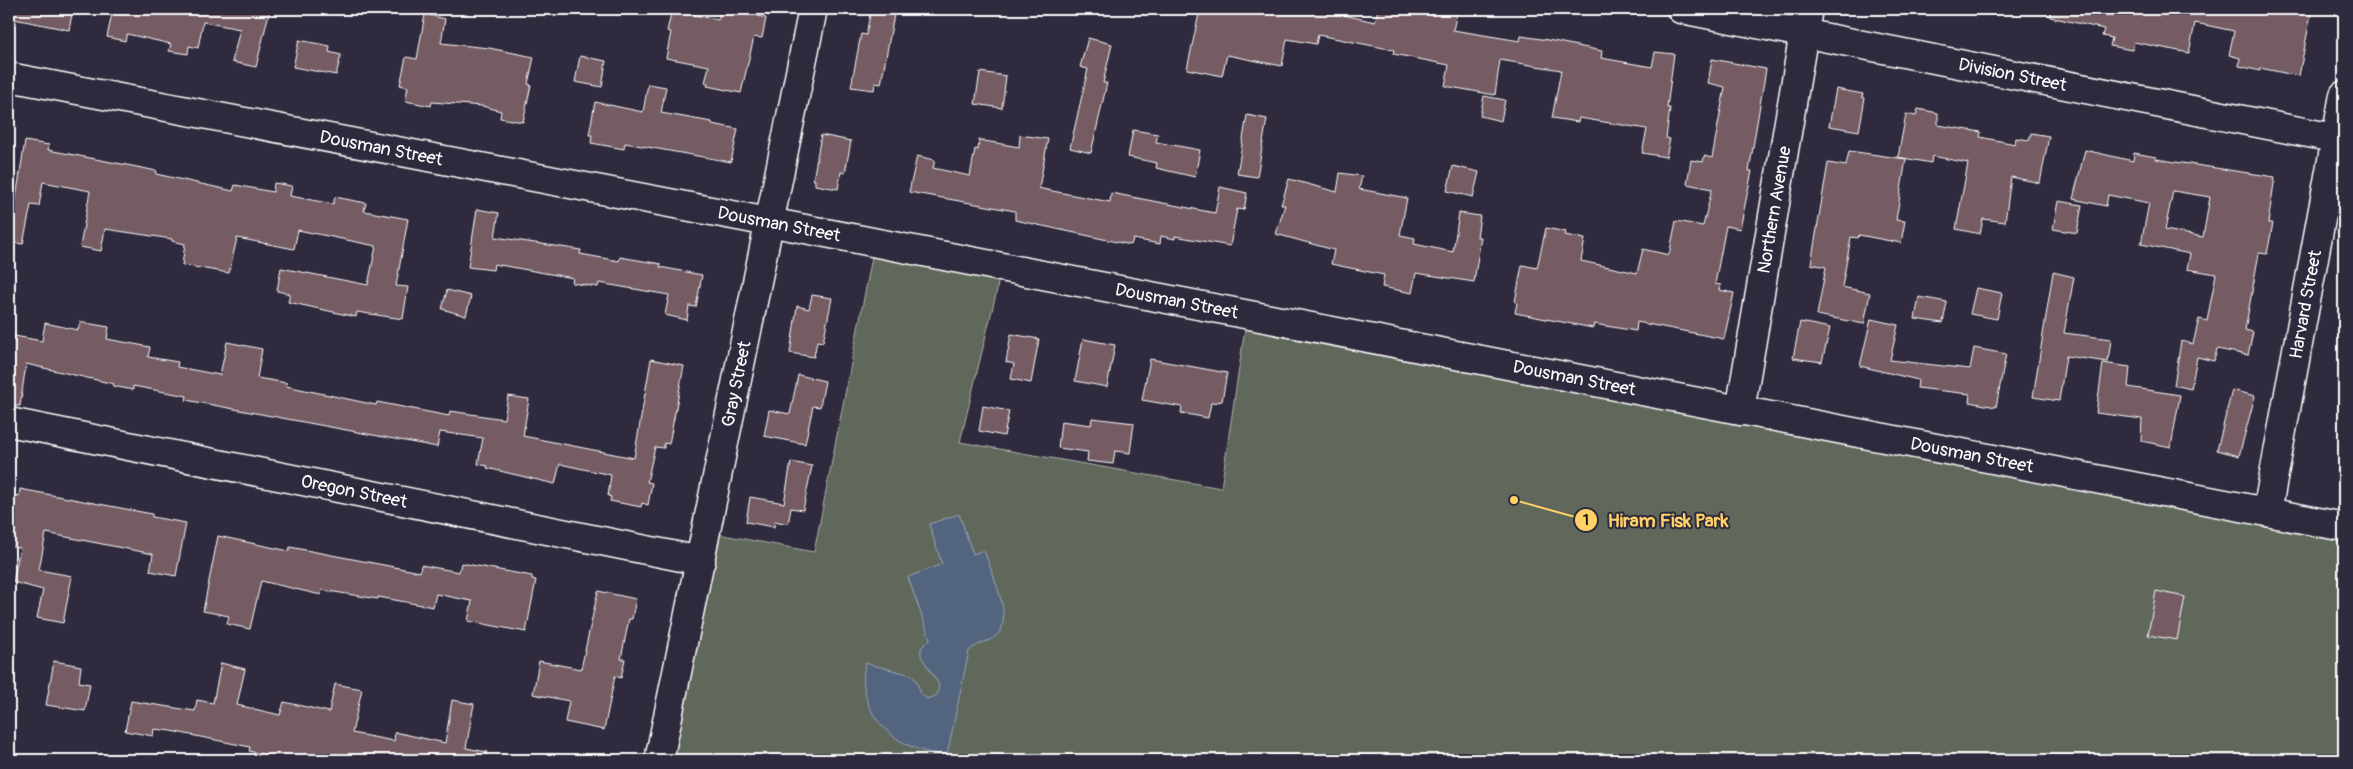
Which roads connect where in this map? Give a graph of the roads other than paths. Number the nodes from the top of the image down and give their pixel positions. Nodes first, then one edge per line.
1 (813, 9) edge
2 (1681, 9) edge
3 (1805, 21) edge
4 (9, 78) edge
5 (2344, 95) edge
6 (2340, 139) edge
7 (770, 222) junction
8 (1740, 411) junction
9 (9, 422) edge
10 (2267, 512) junction
11 (2344, 527) edge
12 (701, 561) junction
13 (659, 760) edge

1 - 7 street, Gray Street
2 - 3 street, Division Street
3 - 6 street, Division Street
3 - 8 street, Northern Avenue
4 - 7 street, Dousman Street
5 - 6 street, Harvard Street
6 - 10 street, Harvard Street
7 - 8 street, Dousman Street
7 - 12 street, Gray Street
8 - 10 street, Dousman Street
9 - 12 street, Oregon Street
10 - 11 street, Dousman Street
12 - 13 street, Gray Street

